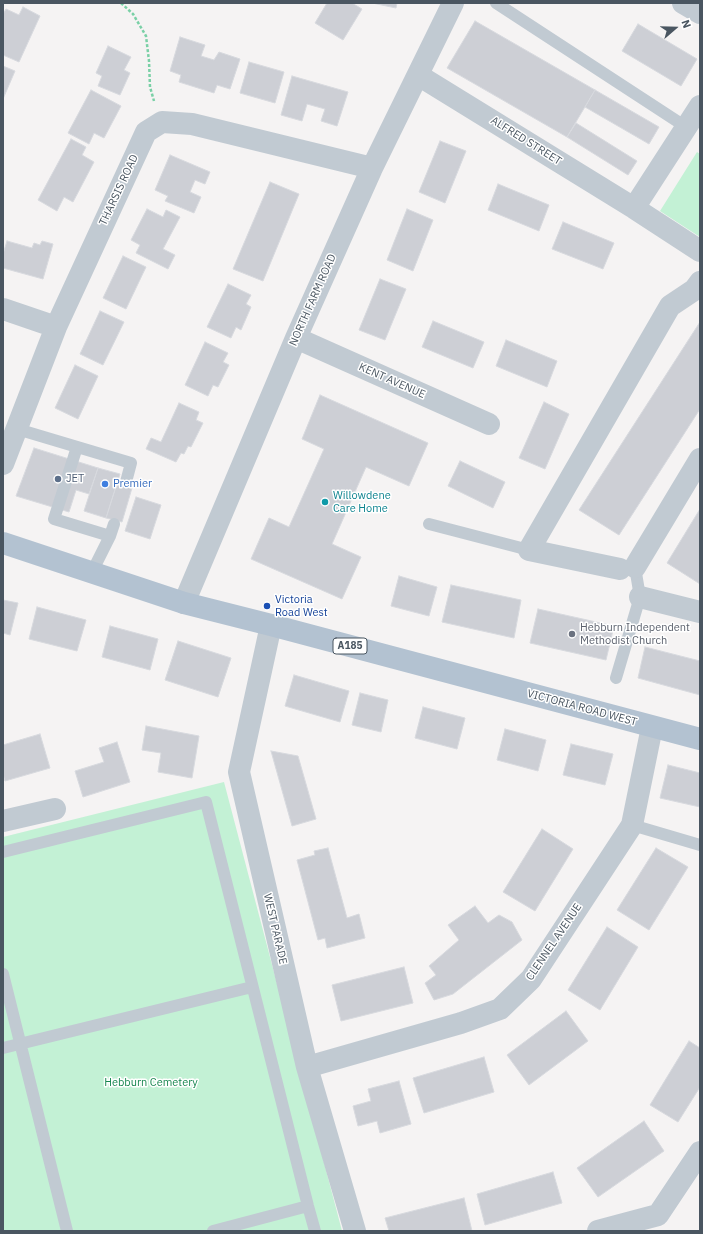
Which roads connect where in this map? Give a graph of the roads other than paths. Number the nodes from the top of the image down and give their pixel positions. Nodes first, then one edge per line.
1 (453, 3) edge
2 (496, 3) edge
3 (683, 3) edge
4 (700, 13) edge
5 (418, 75) junction
6 (700, 106) edge
7 (693, 132) edge
8 (372, 168) junction
9 (634, 208) junction
10 (700, 251) edge
11 (700, 282) edge
12 (3, 308) edge
13 (56, 327) junction
14 (296, 338) junction
15 (489, 424) dead end
16 (17, 429) junction
17 (77, 447) junction
18 (700, 459) edge
19 (3, 464) edge
20 (126, 482) dead end
21 (114, 524) dead end
22 (429, 524) dead end
23 (110, 536) junction
24 (3, 543) edge
25 (529, 550) junction
26 (627, 568) junction
27 (92, 572) junction
28 (640, 597) junction
29 (184, 603) junction
30 (700, 612) edge
31 (271, 625) junction
32 (616, 678) dead end
33 (652, 727) junction
34 (700, 739) edge
35 (55, 809) dead end
36 (3, 821) edge
37 (632, 825) junction
38 (700, 845) edge
39 (3, 852) edge
40 (3, 974) edge
41 (252, 987) junction
42 (20, 1044) junction
43 (3, 1048) edge
44 (307, 1067) junction
45 (700, 1152) edge
46 (308, 1206) junction
47 (67, 1231) edge
48 (213, 1231) edge
49 (315, 1231) edge
50 (355, 1231) edge
51 (598, 1231) edge

1 - 5 street, NORTH FARM ROAD
2 - 7 lane
3 - 4 street
5 - 8 street, NORTH FARM ROAD
5 - 9 street, ALFRED STREET
6 - 7 street
7 - 9 street
8 - 13 street, THARSIS ROAD
8 - 14 street, NORTH FARM ROAD
9 - 10 street, ALFRED STREET
11 - 25 street
12 - 13 street
13 - 16 street, THARSIS ROAD
14 - 15 street, KENT AVENUE
14 - 29 street, NORTH FARM ROAD
16 - 17 lane
16 - 19 street, THARSIS ROAD
17 - 20 lane
17 - 23 lane
18 - 26 street
21 - 23 lane
22 - 25 lane
23 - 27 lane
24 - 27 main road, VICTORIA ROAD WEST / A185
25 - 26 street
26 - 28 lane
27 - 29 main road, VICTORIA ROAD WEST / A185
28 - 30 street
28 - 32 lane
29 - 31 main road, VICTORIA ROAD WEST / A185
31 - 33 main road, VICTORIA ROAD WEST / A185
31 - 44 street, WEST PARADE
33 - 34 main road, VICTORIA ROAD WEST / A185
33 - 37 street, CLENNEL AVENUE
35 - 36 street
37 - 38 lane
37 - 44 street, CLENNEL AVENUE
39 - 41 lane
40 - 42 lane
41 - 42 lane
41 - 46 lane
42 - 43 lane
42 - 47 lane
44 - 50 street, WEST PARADE
45 - 51 street
46 - 48 lane
46 - 49 lane

